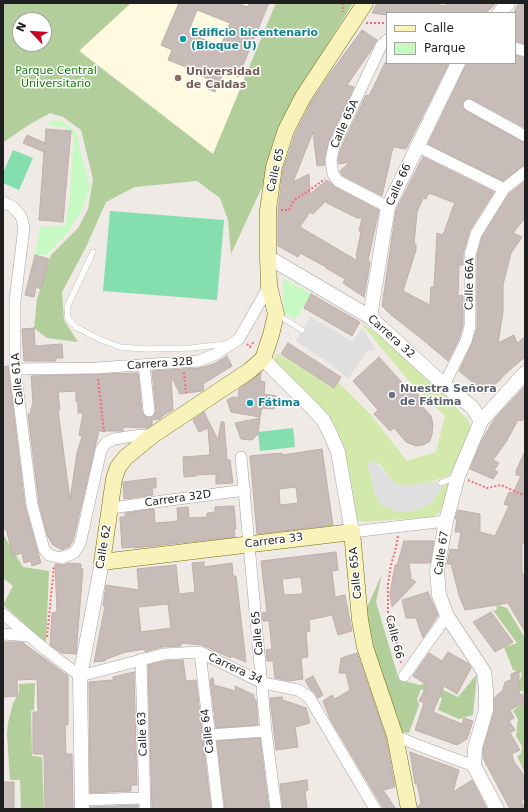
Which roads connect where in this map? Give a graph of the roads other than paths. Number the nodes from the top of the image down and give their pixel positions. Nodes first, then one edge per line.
1 (365, 3) edge
2 (508, 3) edge
3 (500, 12) edge
4 (386, 41) edge
5 (458, 64) edge
6 (469, 105) dead end
7 (525, 136) edge
8 (417, 146) junction
9 (525, 172) edge
10 (504, 189) junction
11 (3, 202) edge
12 (388, 206) junction
13 (93, 252) dead end
14 (268, 257) junction
15 (269, 286) junction
16 (276, 314) junction
17 (370, 317) junction
18 (302, 330) dead end
19 (233, 343) junction
20 (263, 359) junction
21 (144, 365) junction
22 (15, 369) junction
23 (525, 373) edge
24 (444, 385) junction
25 (149, 411) dead end
26 (481, 421) junction
27 (153, 435) junction
28 (241, 457) dead end
29 (458, 476) junction
30 (441, 483) dead end
31 (244, 490) junction
32 (111, 508) junction
33 (446, 521) junction
34 (352, 532) junction
35 (250, 543) junction
36 (102, 562) junction
37 (3, 614) edge
38 (447, 616) junction
39 (3, 634) edge
40 (29, 636) junction
41 (200, 652) junction
42 (141, 659) junction
43 (80, 676) junction
44 (404, 676) road end
45 (263, 683) junction
46 (266, 731) junction
47 (209, 735) junction
48 (395, 736) junction
49 (474, 766) junction
50 (144, 798) junction
51 (82, 804) edge
52 (145, 809) edge
53 (218, 809) edge
54 (276, 809) edge
55 (375, 809) edge
56 (409, 809) edge
57 (497, 809) edge

1 - 14 main road, Calle 65
2 - 3 street
4 - 12 street, Calle 65A
5 - 8 street, Calle 66
6 - 7 street
8 - 10 street
8 - 12 street, Calle 66
9 - 10 street, Calle 66A
10 - 24 street, Calle 66A
11 - 22 street, Calle 61A
12 - 17 street, Calle 66
13 - 19 lane
14 - 15 main road, Calle 65
14 - 17 street, Carrera 32
15 - 16 main road, Calle 65
15 - 19 street, Carrera 32B
16 - 18 lane
16 - 20 main road, Calle 65
17 - 24 street, Carrera 32
19 - 21 street, Carrera 32B
20 - 27 main road, Calle 62
20 - 34 street, Calle 65A
21 - 22 street, Carrera 32B
21 - 25 street
22 - 27 street, Calle 61A
23 - 26 street, Calle 67
24 - 26 street, Carrera 32
26 - 29 street, Calle 67
27 - 32 main road, Calle 62
28 - 31 street, Calle 65
29 - 30 lane
29 - 33 street, Calle 67
31 - 32 street, Carrera 32D
31 - 35 street, Calle 65
32 - 36 main road, Calle 62
33 - 34 street, Carrera 33
33 - 38 street, Calle 67
34 - 35 main road, Carrera 33
34 - 48 main road, Calle 65A
35 - 36 main road, Carrera 33
35 - 45 street, Calle 65
36 - 43 street, Calle 62
37 - 40 street
38 - 44 street
38 - 49 street, Calle 67
39 - 40 street
40 - 43 street
41 - 42 street, Carrera 34
41 - 45 street, Carrera 34
41 - 47 street, Calle 64
42 - 43 street, Carrera 34
42 - 50 street, Calle 63
43 - 51 street, Calle 62
45 - 46 street, Calle 65
45 - 55 street, Carrera 34
46 - 47 street
46 - 54 street, Calle 65
47 - 53 street, Calle 64
48 - 49 street
48 - 56 main road, Calle 65A
49 - 57 street
50 - 51 street
50 - 52 street, Calle 63

